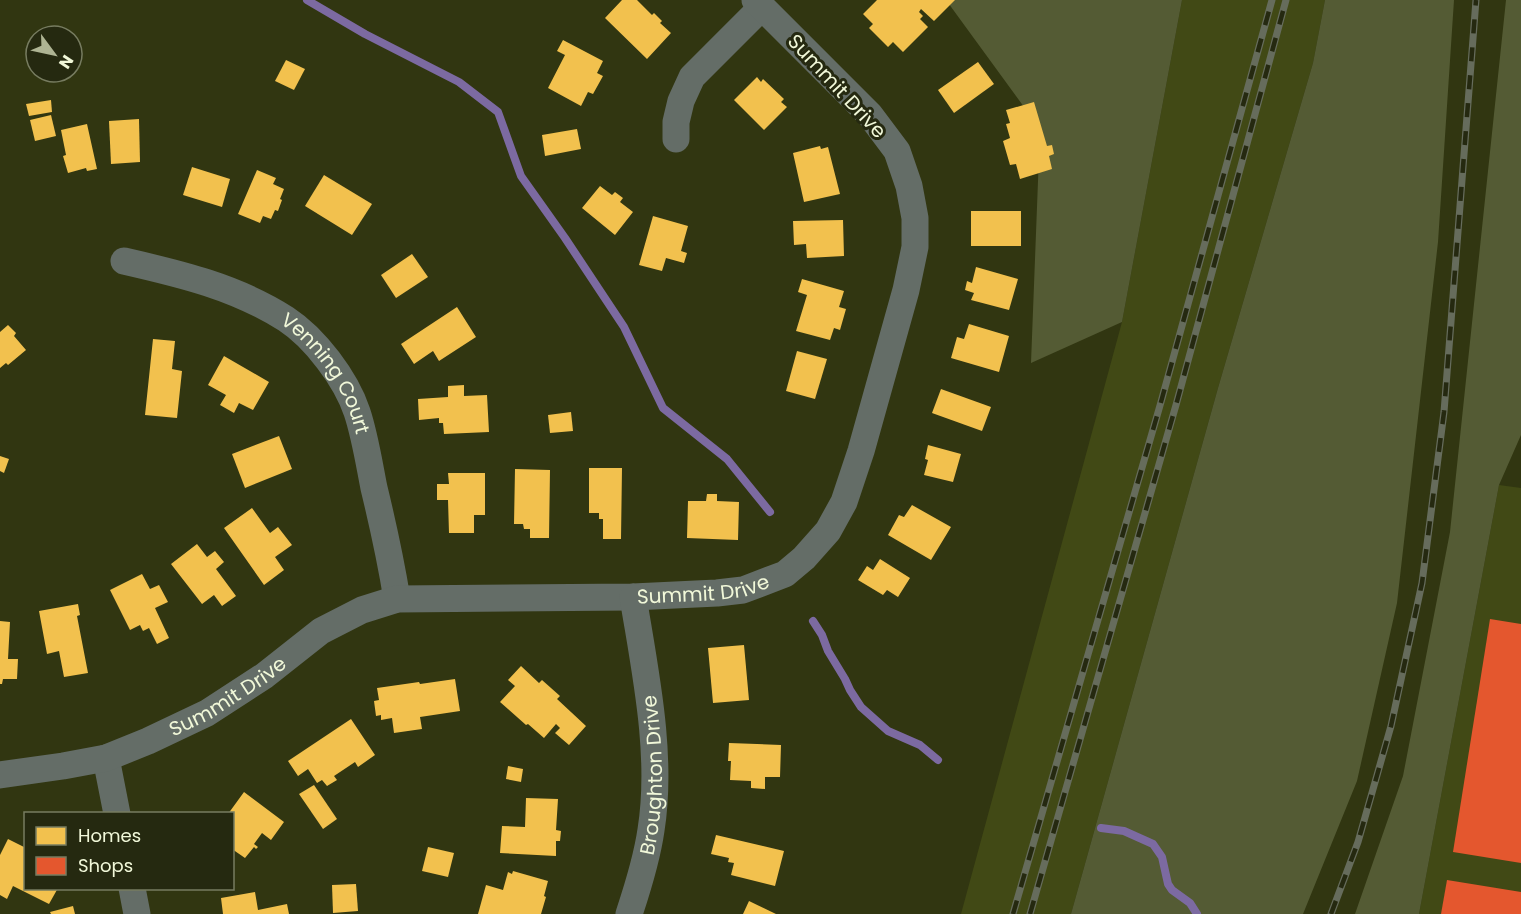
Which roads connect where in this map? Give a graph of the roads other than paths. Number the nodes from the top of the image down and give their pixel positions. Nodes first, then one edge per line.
1 (759, 4) edge
2 (676, 139) dead end
3 (124, 261) dead end
4 (633, 597) junction
5 (397, 599) junction
6 (106, 758) junction
7 (0, 775) edge
8 (117, 812) edge
9 (132, 890) edge
10 (137, 914) edge
11 (630, 914) edge

1 - 2 street
1 - 4 street, Summit Drive
3 - 5 street, Venning Court
4 - 5 street, Summit Drive
4 - 11 street, Broughton Drive
5 - 6 street, Summit Drive
6 - 7 street, Summit Drive
6 - 8 street
9 - 10 street

